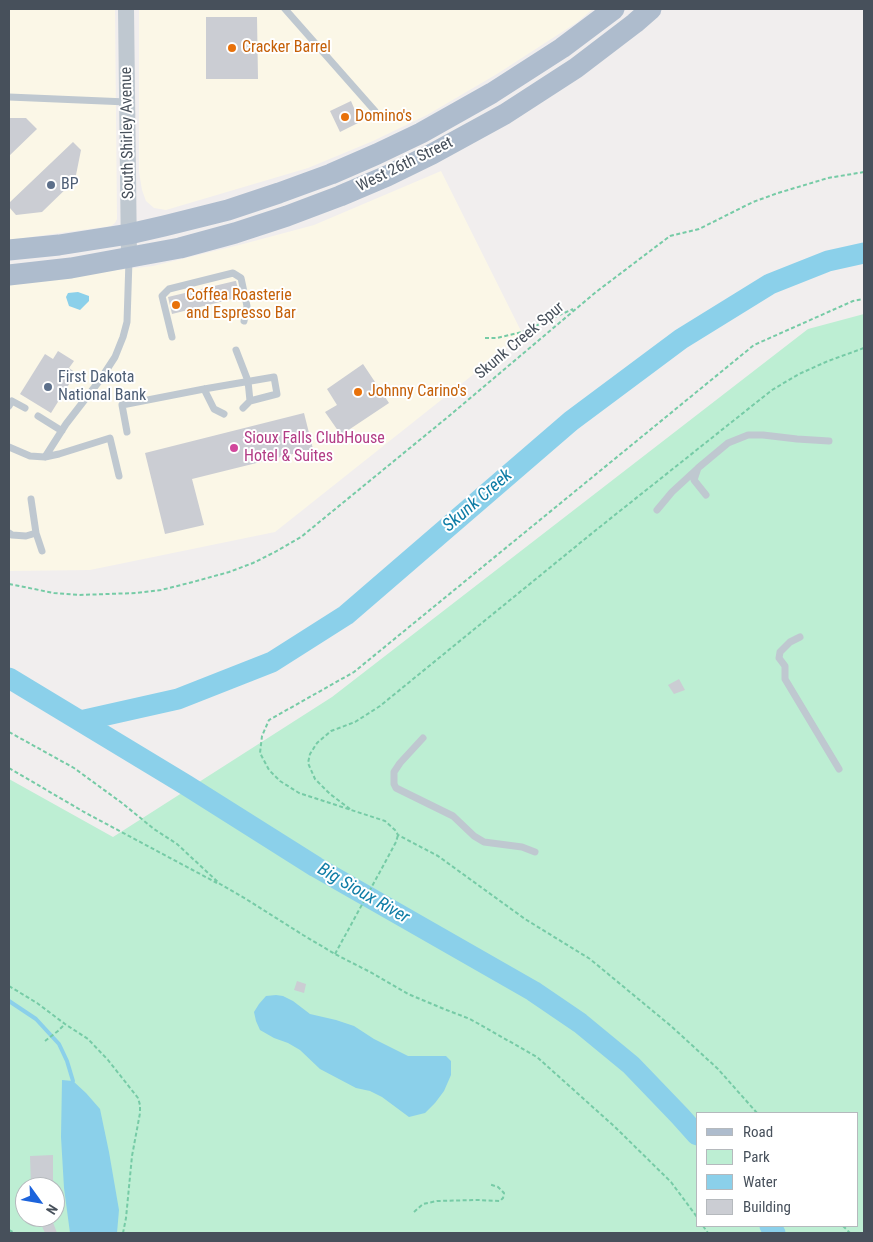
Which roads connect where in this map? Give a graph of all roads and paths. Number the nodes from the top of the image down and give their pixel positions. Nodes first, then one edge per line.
1 (126, 9) edge
2 (285, 9) edge
3 (614, 9) edge
4 (651, 9) edge
5 (9, 97) edge
6 (127, 102) junction
7 (375, 111) dead end
8 (864, 172) edge
9 (130, 234) junction
10 (9, 250) edge
11 (129, 257) junction
12 (9, 275) edge
13 (864, 299) edge
14 (577, 306) junction
15 (244, 321) dead end
16 (172, 337) dead end
17 (485, 338) dead end
18 (864, 348) edge
19 (236, 350) dead end
20 (248, 382) junction
21 (204, 389) junction
22 (250, 401) junction
23 (11, 403) edge
24 (25, 408) dead end
25 (243, 408) dead end
26 (224, 414) dead end
27 (38, 416) dead end
28 (62, 431) junction
29 (127, 432) dead end
30 (829, 441) dead end
31 (9, 446) edge
32 (45, 457) junction
33 (698, 468) junction
34 (119, 476) dead end
35 (706, 495) dead end
36 (31, 499) dead end
37 (657, 510) dead end
38 (36, 532) junction
39 (9, 533) edge
40 (42, 551) dead end
41 (9, 584) edge
42 (800, 637) dead end
43 (9, 732) edge
44 (424, 738) dead end
45 (9, 768) edge
46 (839, 769) dead end
47 (352, 810) junction
48 (398, 835) junction
49 (536, 852) dead end
50 (220, 884) junction
51 (335, 954) junction
52 (9, 986) edge
53 (65, 1024) junction
54 (45, 1041) dead end
55 (756, 1112) edge
56 (489, 1184) dead end
57 (414, 1212) dead end
58 (696, 1217) edge
59 (9, 1230) edge
60 (15, 1233) edge
61 (123, 1233) edge

1 - 6 street, South Shirley Avenue
2 - 7 lane
3 - 9 main road, West 26th Street
4 - 11 main road, West 26th Street
5 - 6 lane
6 - 9 street, South Shirley Avenue
8 - 14 path, Skunk Creek Spur
9 - 10 main road, West 26th Street
9 - 11 street, South Shirley Avenue
11 - 12 main road, West 26th Street
11 - 28 lane
13 - 47 path
14 - 17 path
14 - 41 path, Skunk Creek Spur
15 - 16 lane
18 - 47 path
19 - 20 lane
20 - 21 lane
20 - 22 lane
20 - 22 lane
21 - 26 lane
21 - 29 lane
22 - 25 lane
23 - 24 lane
27 - 28 lane
28 - 32 lane
30 - 33 lane
31 - 32 lane
32 - 34 lane
33 - 35 lane
33 - 37 lane
36 - 38 lane
38 - 39 lane
38 - 40 lane
42 - 46 lane
43 - 50 path
44 - 49 lane
45 - 50 path
47 - 48 path
48 - 51 path
48 - 55 path
50 - 51 path
51 - 58 path
52 - 53 path
53 - 54 path
53 - 61 path
56 - 57 path
59 - 60 path

